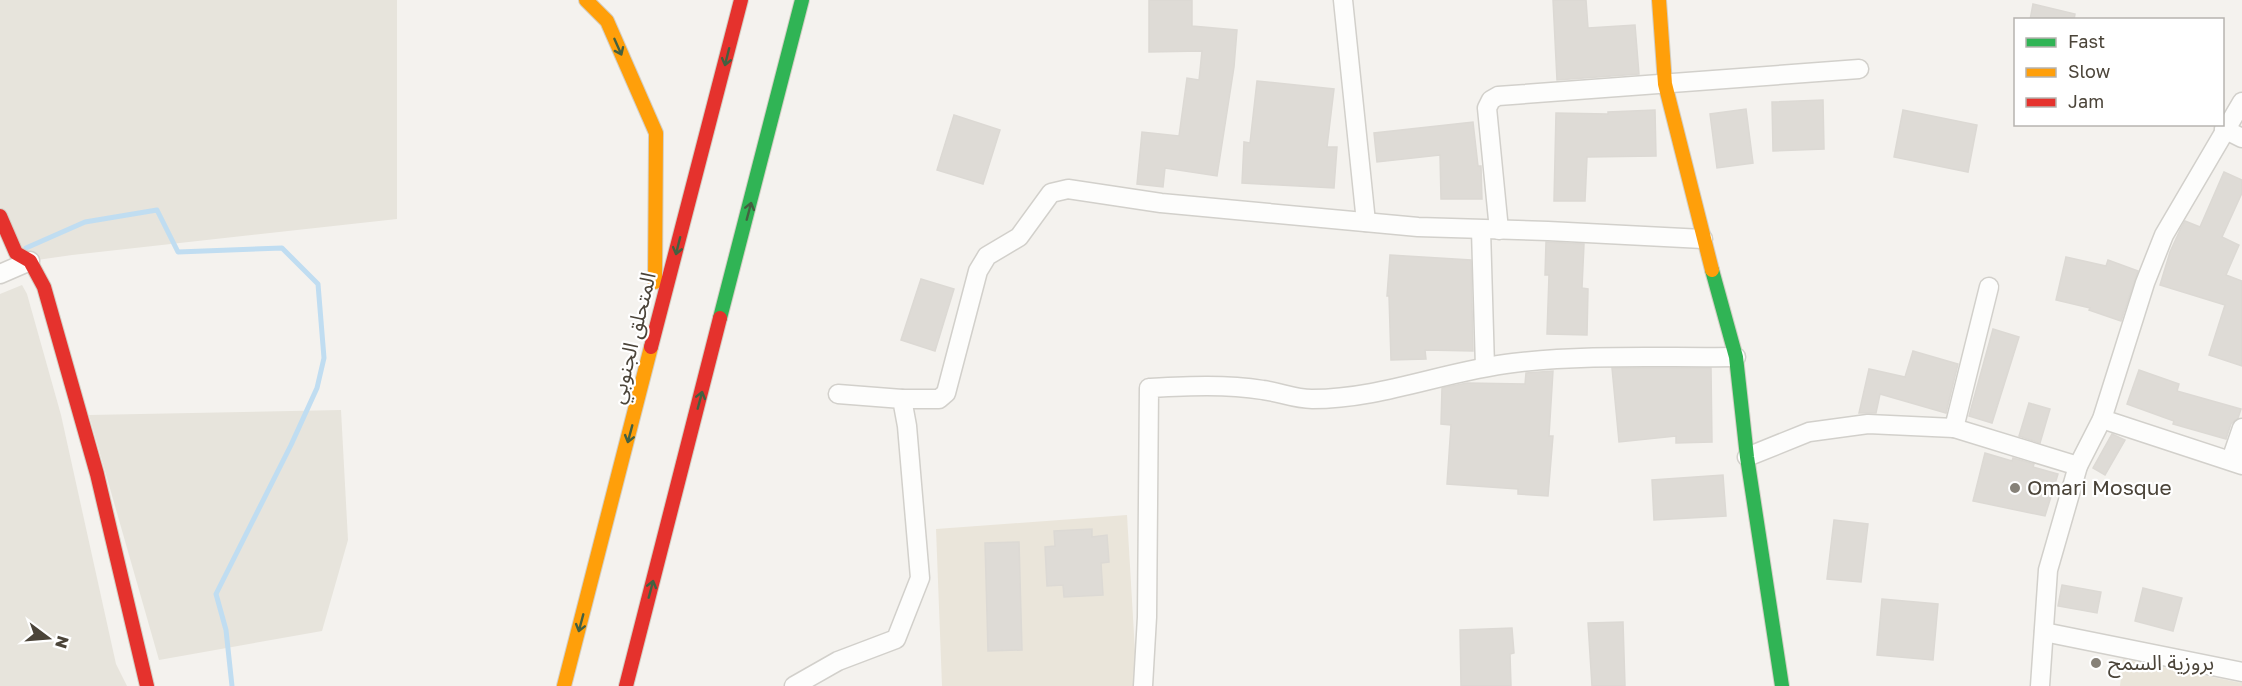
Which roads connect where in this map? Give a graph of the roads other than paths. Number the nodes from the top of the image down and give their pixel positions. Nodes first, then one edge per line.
1 (586, 0) edge
2 (741, 0) edge
3 (802, 0) edge
4 (813, 0) edge
5 (1343, 0) edge
6 (1659, 0) edge
7 (787, 66) junction
8 (1858, 69) dead end
9 (1665, 84) junction
10 (2242, 102) edge
11 (2224, 129) junction
12 (2242, 138) edge
13 (0, 216) edge
14 (1366, 222) junction
15 (1490, 230) junction
16 (1703, 239) junction
17 (30, 261) junction
18 (0, 274) edge
19 (1989, 287) dead end
20 (653, 344) junction
21 (1736, 357) junction
22 (1485, 367) junction
23 (838, 394) dead end
24 (902, 399) junction
25 (2102, 419) junction
26 (1953, 428) junction
27 (2242, 428) edge
28 (1747, 457) junction
29 (2236, 463) edge
30 (2078, 466) junction
31 (2044, 632) junction
32 (2242, 672) edge
33 (147, 686) edge
34 (564, 686) edge
35 (626, 686) edge
36 (794, 686) edge
37 (1143, 686) edge
38 (1782, 686) edge
39 (2040, 686) edge

1 -> 20 main road
2 -> 20 main road, المتحلق الجنوبي
3 - 7 main road
4 - 7 main road
5 - 14 street
6 - 9 main road
35 -> 7 main road
8 - 9 street
9 - 15 street
9 - 16 main road
10 - 11 street
11 - 12 street
11 - 25 street
13 - 17 main road
14 - 15 street
14 - 24 street
15 - 16 street
15 - 22 street
16 - 21 main road
17 - 18 street
17 - 33 main road
19 - 26 street
20 -> 34 main road, المتحلق الجنوبي
21 - 22 street
21 - 28 main road
22 - 37 street
23 - 24 street
24 - 36 street
25 - 29 street
25 - 30 street
26 - 28 street
26 - 30 street
27 - 29 street
28 - 38 main road
30 - 31 street
31 - 32 street
31 - 39 street

